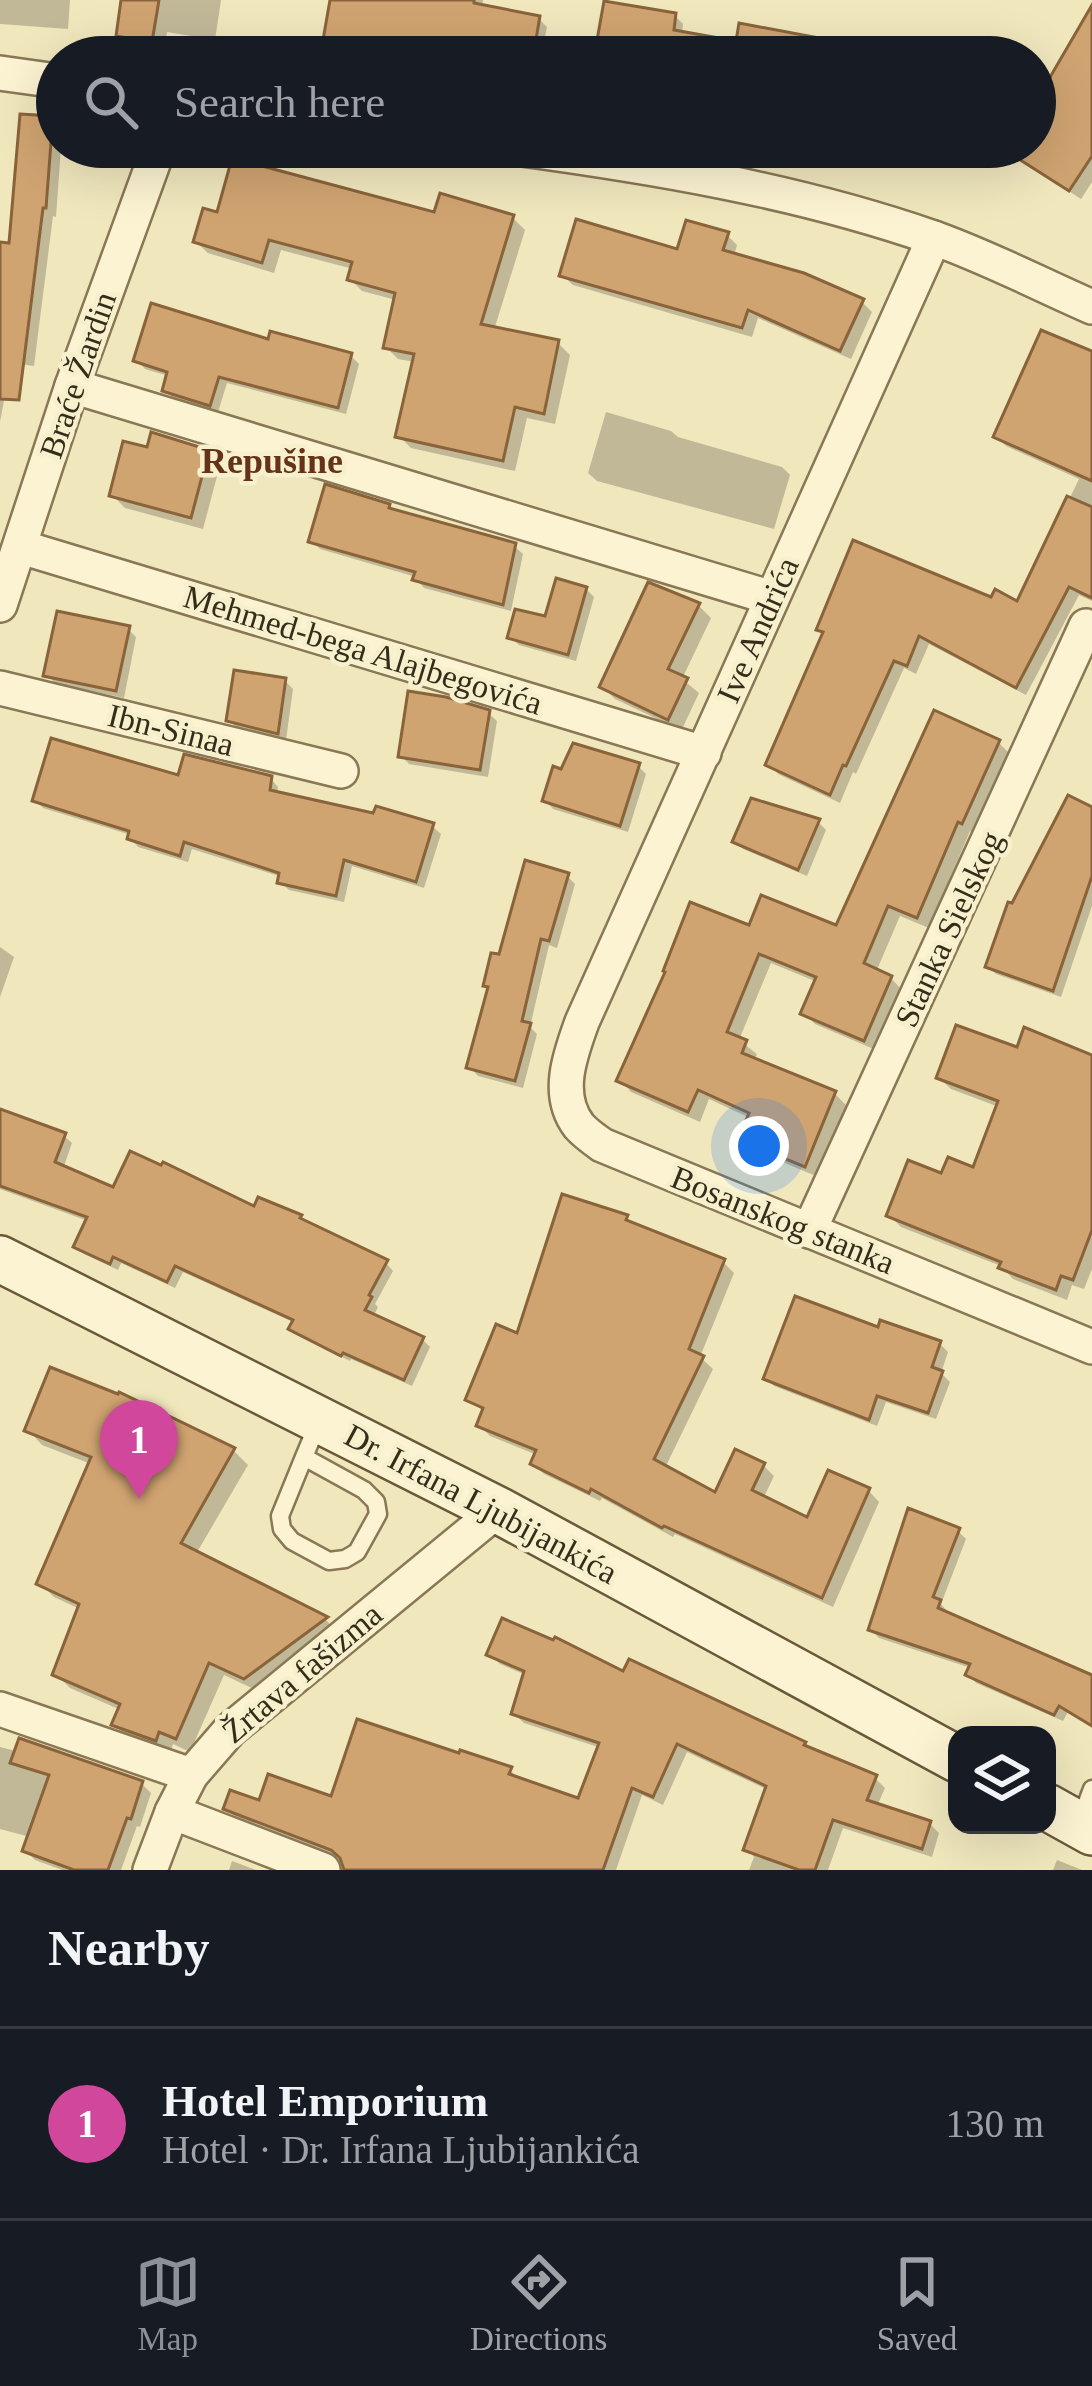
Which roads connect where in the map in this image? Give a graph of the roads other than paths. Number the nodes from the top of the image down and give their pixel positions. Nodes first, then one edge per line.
1 (0, 73) edge
2 (36, 78) edge
3 (151, 168) edge
4 (645, 168) edge
5 (934, 238) junction
6 (1092, 308) edge
7 (72, 386) junction
8 (21, 547) junction
9 (772, 598) junction
10 (0, 604) edge
11 (1087, 626) dead end
12 (0, 688) edge
13 (704, 753) junction
14 (341, 771) dead end
15 (581, 1022) joint
16 (809, 1231) junction
17 (0, 1259) edge
18 (1092, 1347) edge
19 (312, 1438) junction
20 (498, 1510) junction
21 (0, 1709) edge
22 (948, 1754) edge
23 (191, 1775) junction
24 (172, 1812) junction
25 (151, 1870) edge
26 (323, 1870) edge

1 - 2 street
3 - 7 street, Braće Žardin
4 - 5 street
5 - 6 street
5 - 9 street, Ive Andrića
7 - 8 street, Braće Žardin
7 - 9 street
8 - 10 street, Braće Žardin
8 - 13 street, Mehmed-bega Alajbegovića
9 - 13 street, Ive Andrića
11 - 16 street, Stanka Sielskog
12 - 14 street, Ibn-Sinaa
13 - 15 street, Ive Andrića
15 - 16 street, Bosanskog stanka
16 - 18 street, Bosanskog stanka
17 - 19 main road, Dr. Irfana Ljubijankića
19 - 19 lane
19 - 20 main road, Dr. Irfana Ljubijankića
20 - 22 main road, Dr. Irfana Ljubijankića
20 - 23 street, Žrtava fašizma
21 - 23 street
23 - 24 street, Žrtava fašizma
24 - 25 street, Žrtava fašizma
24 - 26 street

